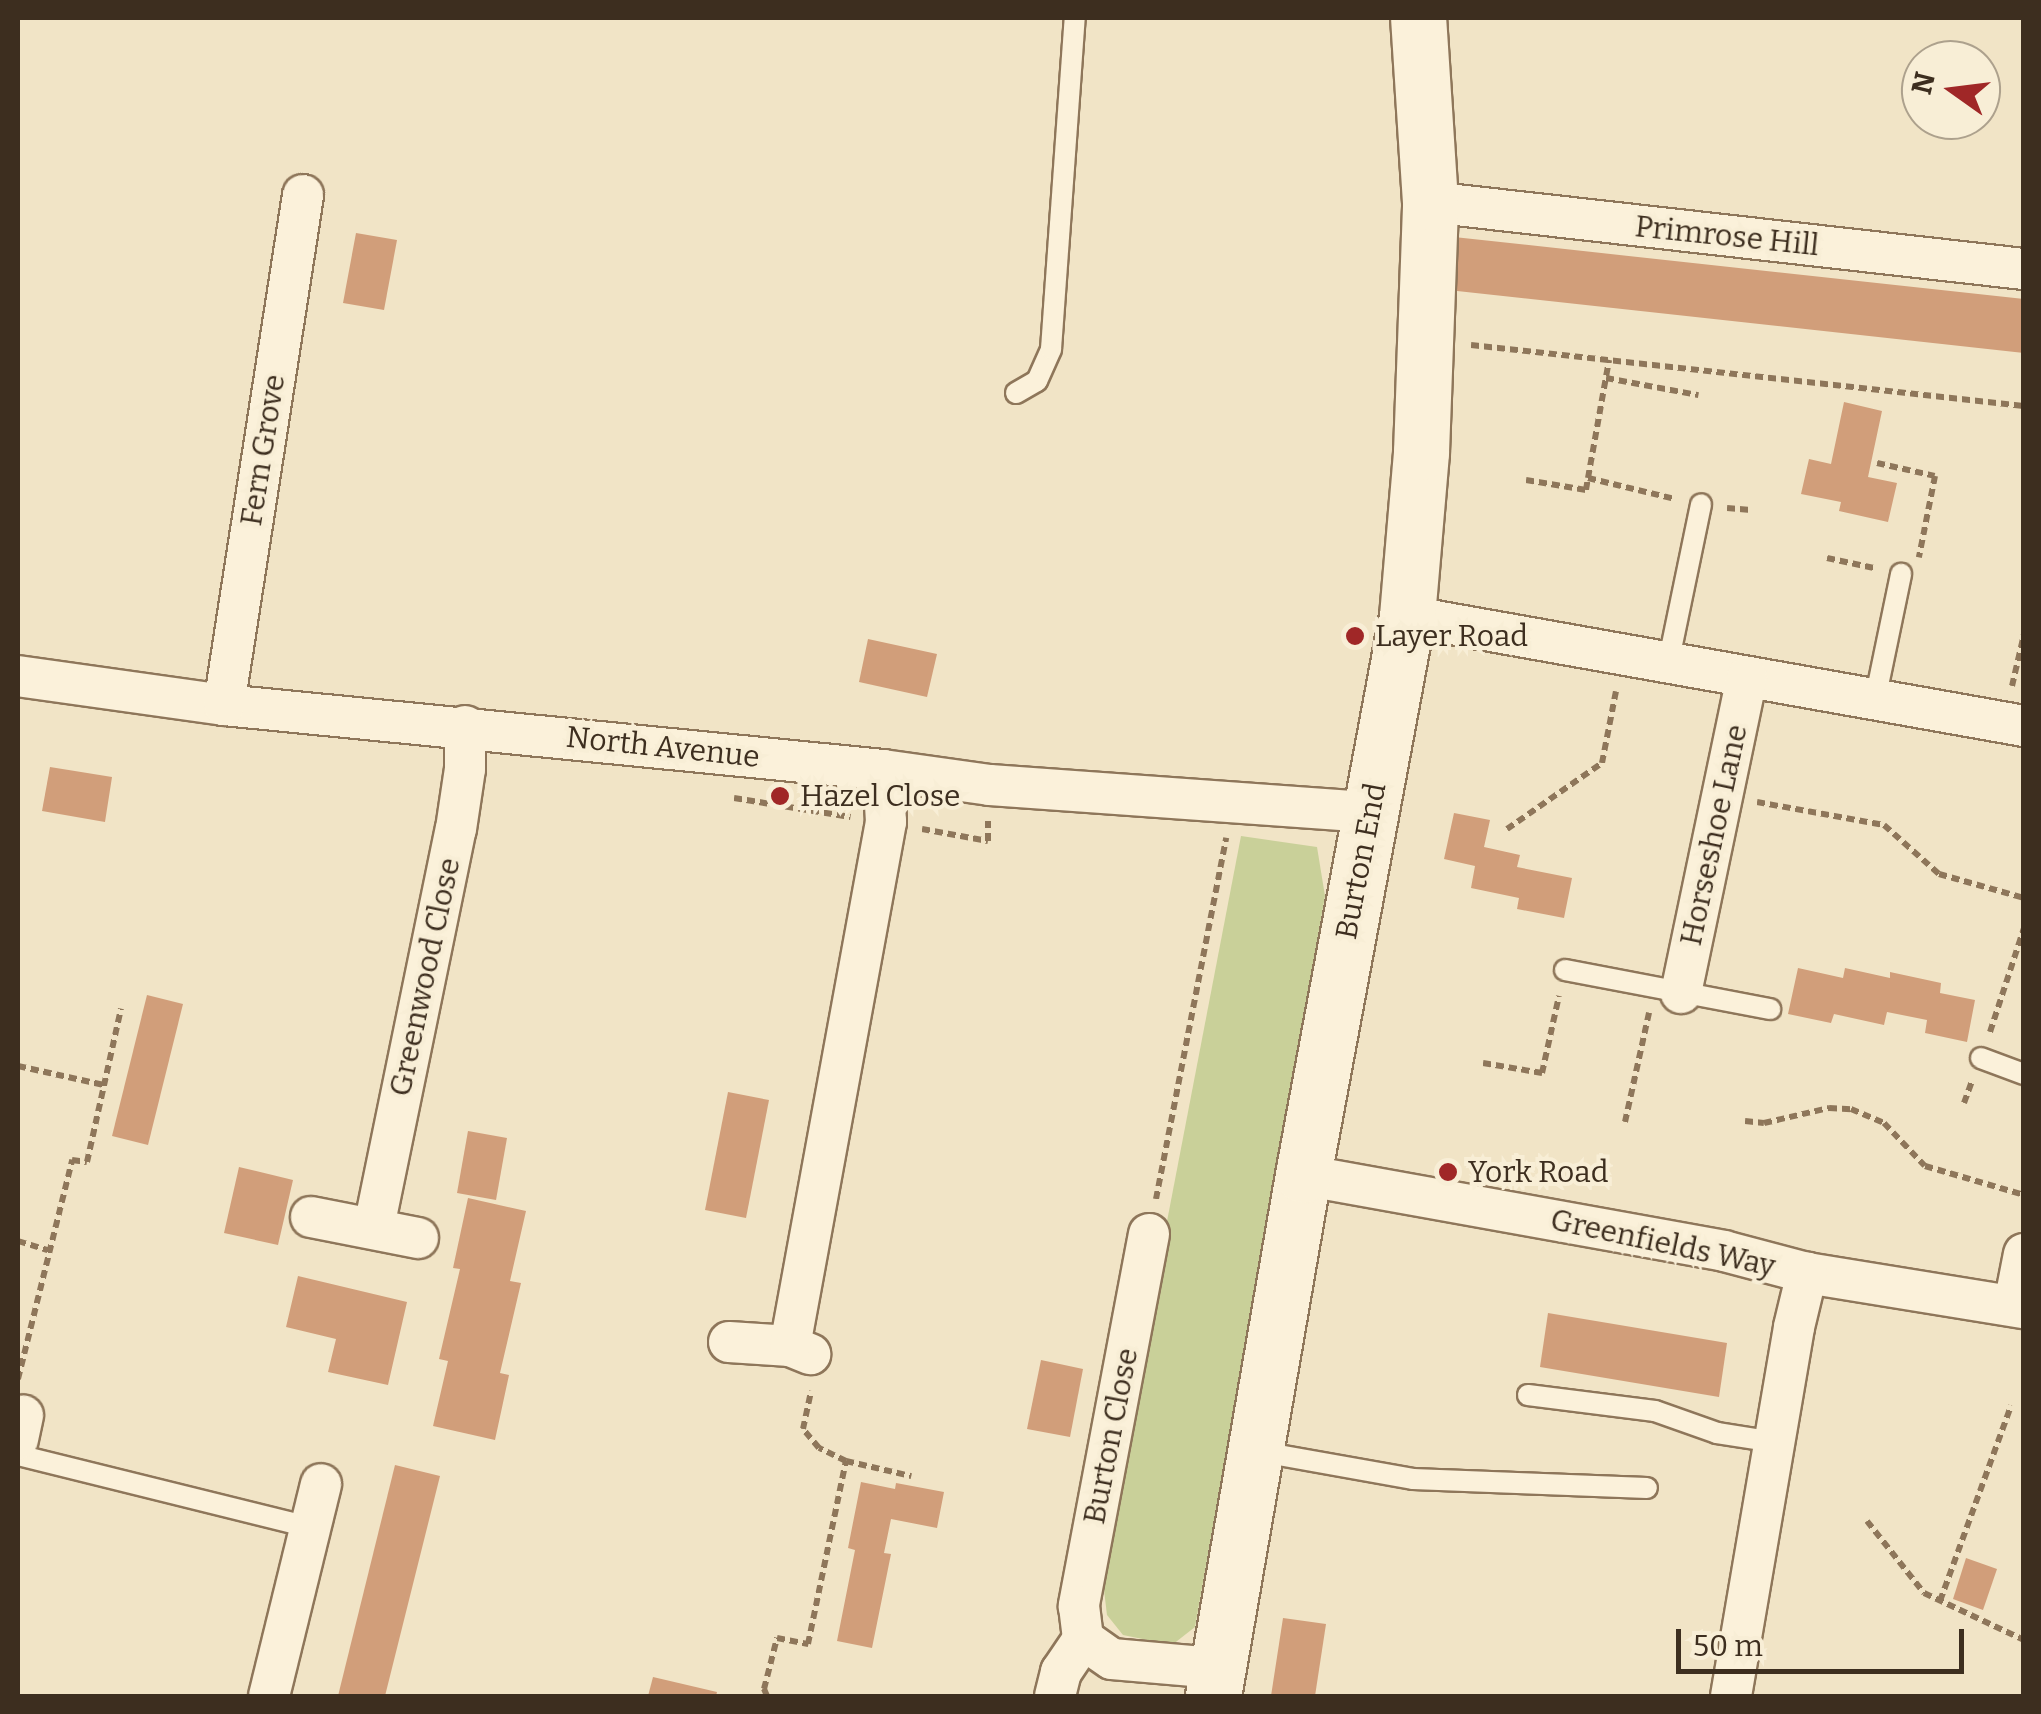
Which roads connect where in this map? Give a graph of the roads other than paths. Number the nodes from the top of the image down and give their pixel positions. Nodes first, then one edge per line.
1 (1076, 18) edge
2 (1418, 18) edge
3 (303, 195) dead end
4 (1430, 202) junction
5 (2024, 269) edge
6 (1016, 393) dead end
7 (1700, 504) road end
8 (1901, 574) road end
9 (1407, 616) junction
10 (1668, 664) junction
11 (18, 676) edge
12 (1746, 678) junction
13 (1875, 700) junction
14 (224, 705) junction
15 (2014, 724) edge
16 (465, 726) junction
17 (883, 770) junction
18 (1370, 812) junction
19 (1565, 970) road end
20 (1668, 990) junction
21 (1770, 1009) dead end
22 (1981, 1058) road end
23 (2024, 1074) edge
24 (1303, 1174) junction
25 (311, 1218) dead end
26 (374, 1227) junction
27 (1150, 1234) road end
28 (418, 1238) dead end
29 (2024, 1254) edge
30 (1808, 1274) junction
31 (2019, 1307) edge
32 (729, 1342) dead end
33 (1528, 1396) dead end
34 (19, 1423) edge
35 (1775, 1442) junction
36 (1254, 1451) junction
37 (321, 1484) dead end
38 (1647, 1488) dead end
39 (310, 1526) junction
40 (1083, 1639) junction
41 (1213, 1682) edge
42 (269, 1696) edge
43 (1055, 1696) edge
44 (1731, 1696) edge

1 - 6 lane
2 - 4 street, Burton End
3 - 14 street, Fern Grove
4 - 5 street, Primrose Hill
4 - 9 street, Burton End
7 - 10 lane
8 - 13 lane
9 - 10 street
9 - 18 street, Burton End
10 - 12 street
11 - 14 street, North Avenue
12 - 13 street
12 - 20 street, Horseshoe Lane
13 - 15 street
14 - 16 street, North Avenue
16 - 17 street, North Avenue
16 - 26 street, Greenwood Close
17 - 18 street, North Avenue
17 - 32 street
18 - 24 street, Burton End
19 - 20 lane
20 - 21 lane
22 - 23 lane
24 - 30 street, Greenfields Way
24 - 36 street, Burton End
25 - 26 street
26 - 28 street
27 - 40 street, Burton Close
29 - 31 street
30 - 31 street, Greenfields Way
30 - 35 street
33 - 35 lane
34 - 39 lane
35 - 44 street
36 - 38 lane
36 - 41 street, Burton End
37 - 39 street
39 - 42 street
40 - 41 street
40 - 43 street

